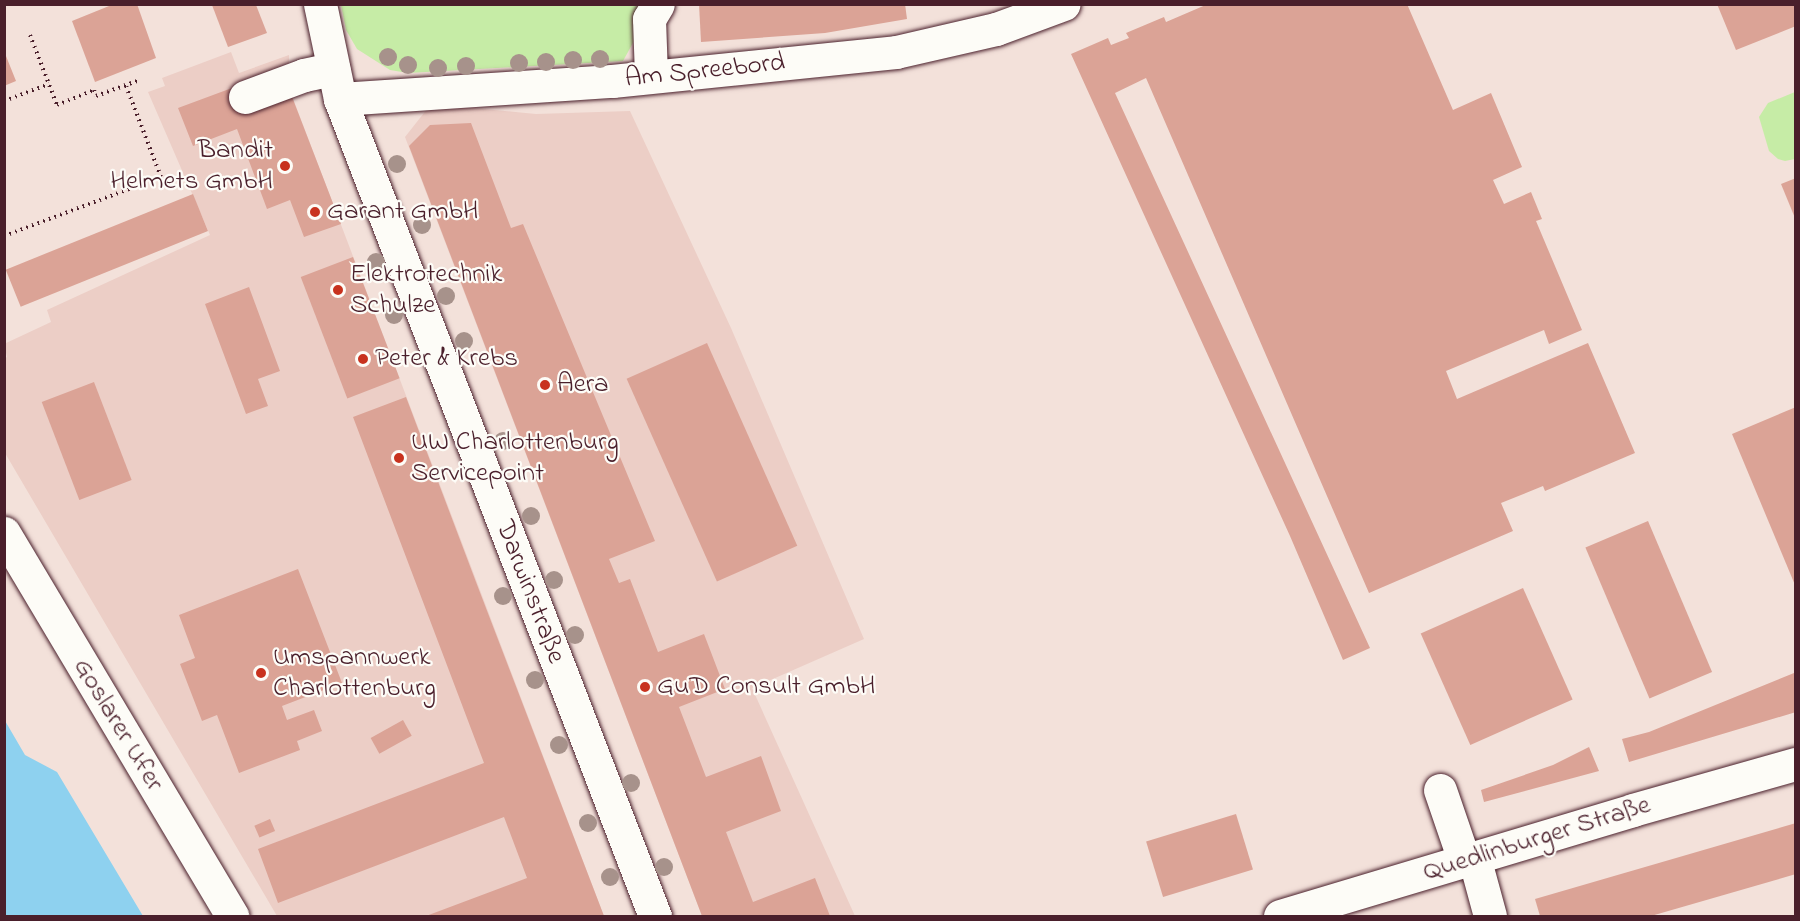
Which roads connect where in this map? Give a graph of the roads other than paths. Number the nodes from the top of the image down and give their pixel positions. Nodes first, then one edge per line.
1 (658, 4) edge
2 (1050, 7) edge
3 (322, 17) edge
4 (651, 76) junction
5 (337, 84) junction
6 (245, 97) dead end
7 (4, 533) edge
8 (1796, 764) edge
9 (1440, 790) dead end
10 (1469, 859) junction
11 (232, 916) edge
12 (655, 916) edge
13 (1280, 916) edge
14 (1490, 916) edge

1 - 4 street
2 - 4 street, Am Spreebord
3 - 5 street, Darwinstraße
4 - 5 street, Am Spreebord
5 - 6 street, Am Spreebord
5 - 12 street, Darwinstraße
7 - 11 street, Goslarer Ufer
8 - 10 street, Quedlinburger Straße
9 - 10 street
10 - 13 street, Quedlinburger Straße
10 - 14 street

